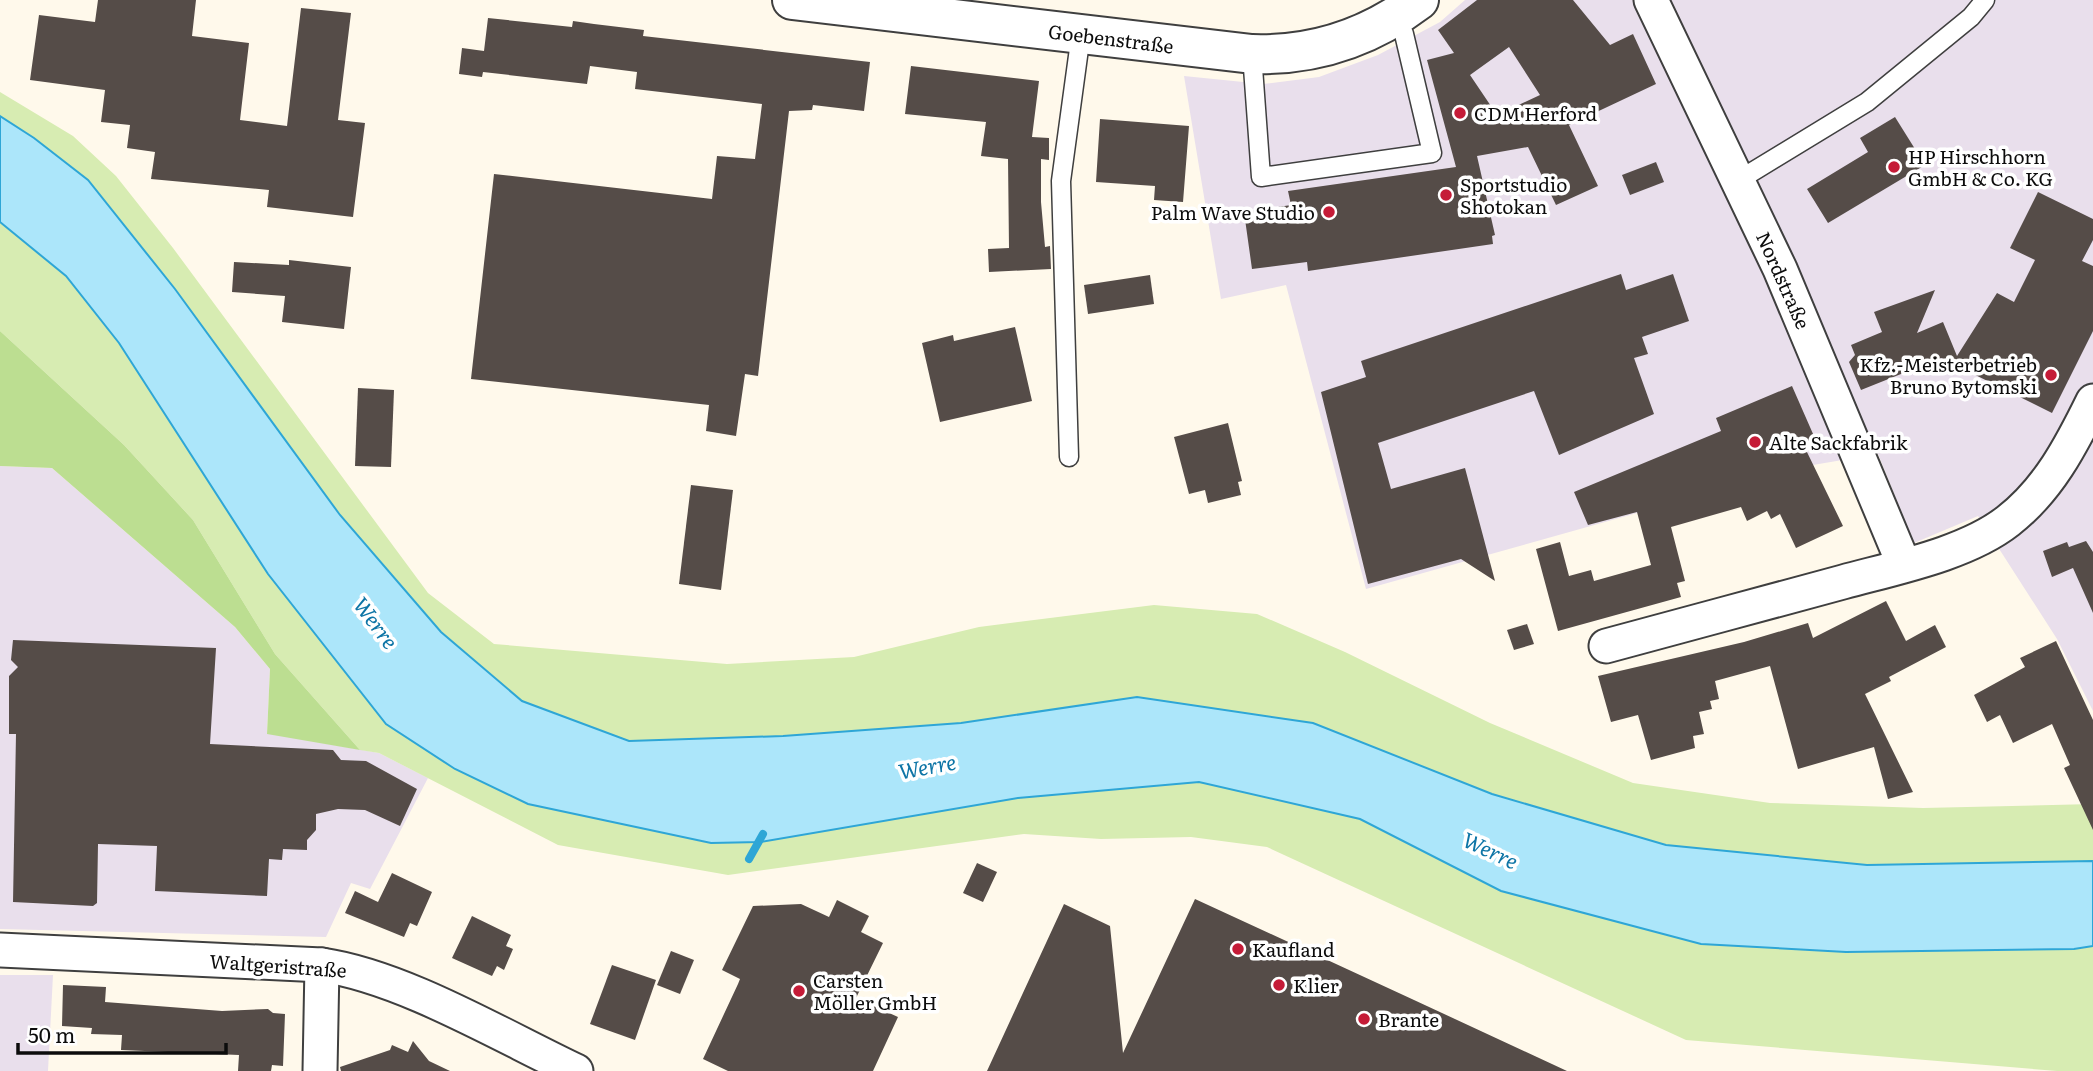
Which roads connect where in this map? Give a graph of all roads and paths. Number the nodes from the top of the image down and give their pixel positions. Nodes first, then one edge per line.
1 (792, 0) edge
2 (1651, 0) edge
3 (1985, 0) edge
4 (1407, 8) edge
5 (1081, 34) junction
6 (1252, 54) junction
7 (1739, 180) junction
8 (2089, 417) edge
9 (1069, 457) dead end
10 (1904, 565) junction
11 (1606, 646) dead end
12 (0, 950) edge
13 (322, 965) junction
14 (320, 1071) edge
15 (576, 1071) edge

1 - 5 street, Goebenstraße
2 - 7 street, Nordstraße
3 - 7 lane
4 - 6 street, Goebenstraße
4 - 6 lane
5 - 6 street, Goebenstraße
5 - 9 lane
7 - 10 street, Nordstraße
8 - 10 street
10 - 11 street
12 - 13 street, Waltgeristraße
13 - 14 street
13 - 15 street, Waltgeristraße

